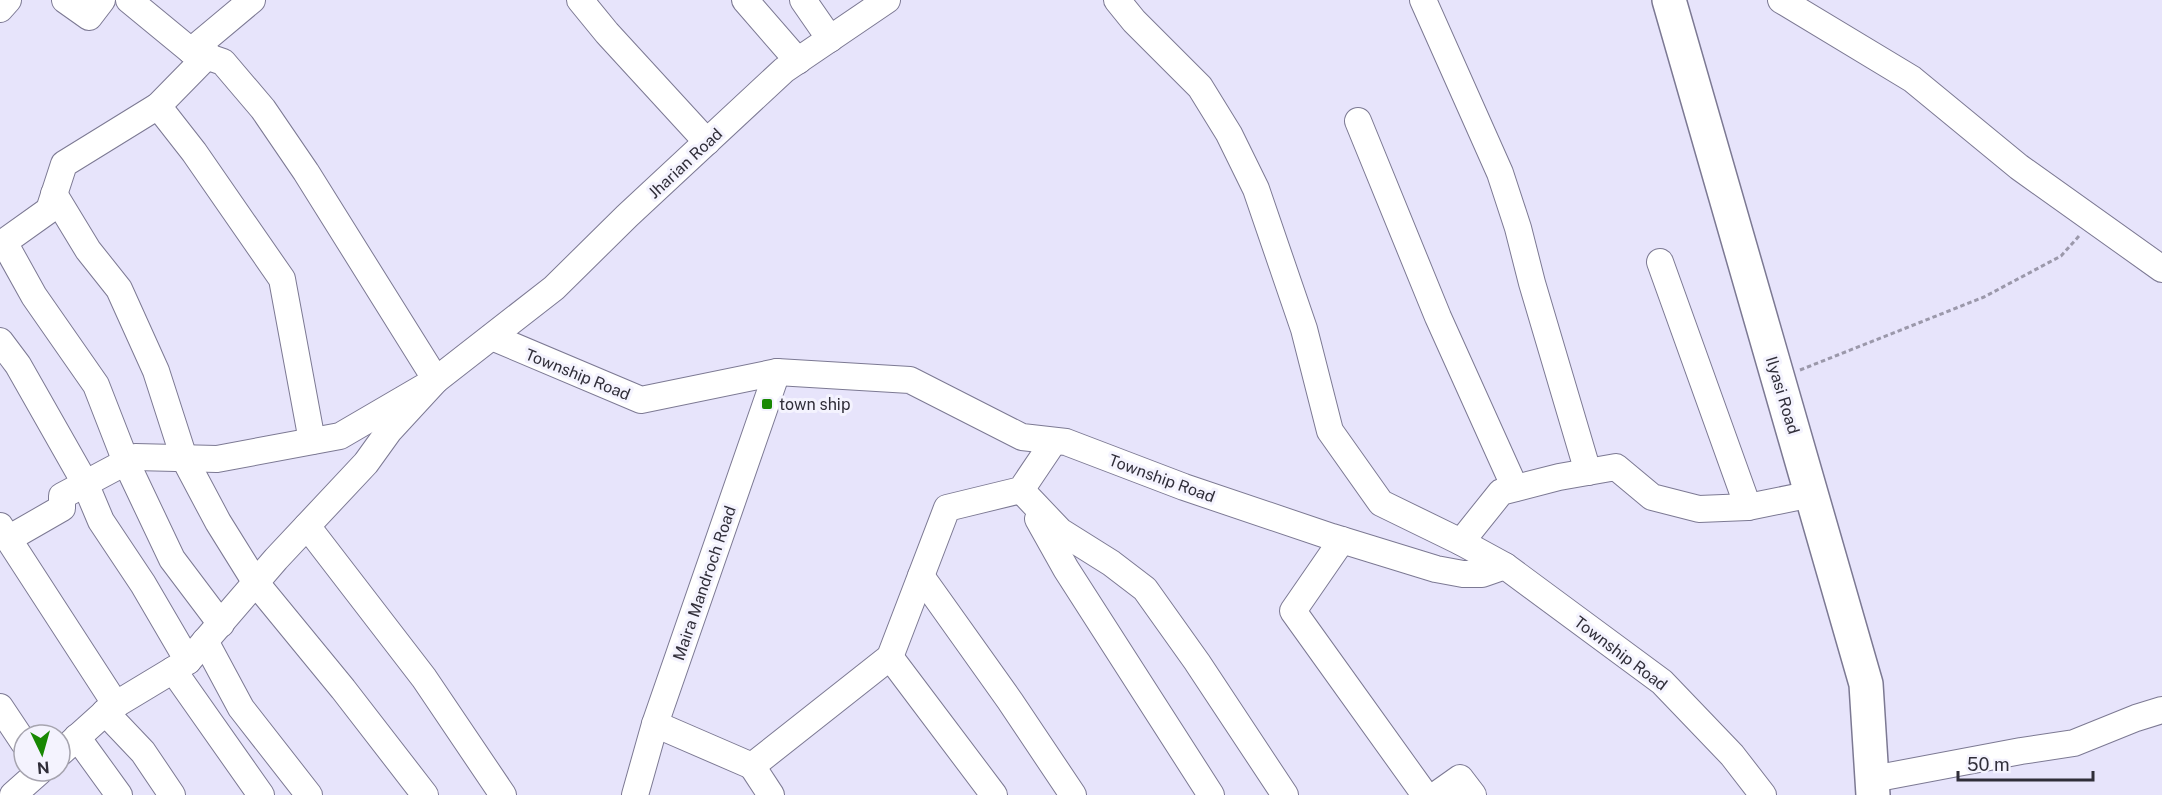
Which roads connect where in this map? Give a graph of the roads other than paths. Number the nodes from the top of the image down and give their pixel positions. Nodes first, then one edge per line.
1 (8, 0) edge
2 (65, 0) edge
3 (102, 0) edge
4 (129, 0) edge
5 (252, 0) edge
6 (580, 0) edge
7 (745, 0) edge
8 (802, 0) edge
9 (887, 0) edge
10 (1117, 0) edge
11 (1423, 0) edge
12 (1669, 0) edge
13 (1781, 0) edge
14 (0, 9) edge
15 (830, 39) junction
16 (200, 53) junction
17 (798, 61) junction
18 (158, 106) junction
19 (1358, 122) dead end
20 (707, 142) junction
21 (54, 194) junction
22 (2, 244) edge
23 (1660, 262) dead end
24 (2162, 269) edge
25 (492, 336) junction
26 (0, 341) edge
27 (777, 372) junction
28 (436, 380) junction
29 (312, 441) junction
30 (1054, 441) junction
31 (184, 458) junction
32 (126, 462) junction
33 (1588, 472) junction
34 (85, 483) junction
35 (1515, 488) junction
36 (1022, 490) junction
37 (1812, 494) junction
38 (1748, 507) junction
39 (307, 526) junction
40 (4, 532) edge
41 (1342, 540) junction
42 (1461, 542) junction
43 (1505, 567) junction
44 (921, 576) junction
45 (256, 583) junction
46 (213, 633) junction
47 (890, 657) junction
48 (181, 666) junction
49 (0, 707) edge
50 (111, 708) junction
51 (2162, 710) edge
52 (655, 724) junction
53 (12, 725) edge
54 (72, 742) edge
55 (72, 748) edge
56 (752, 766) junction
57 (29, 783) edge
58 (1873, 787) edge
59 (18, 794) edge
60 (119, 795) edge
61 (172, 795) edge
62 (261, 795) edge
63 (309, 795) edge
64 (425, 795) edge
65 (503, 795) edge
66 (635, 795) edge
67 (771, 795) edge
68 (994, 795) edge
69 (1073, 795) edge
70 (1211, 795) edge
71 (1285, 795) edge
72 (1425, 795) edge
73 (1436, 795) edge
74 (1473, 795) edge
75 (1763, 795) edge

1 - 14 street
2 - 3 street
4 - 16 street
5 - 16 street
6 - 20 street
7 - 17 street
8 - 15 street
9 - 15 street, Jharian Road
10 - 42 street
11 - 33 street
12 - 37 main road, Ilyasi Road
13 - 24 street
15 - 17 street, Jharian Road
16 - 18 street
16 - 28 street
17 - 20 street, Jharian Road
18 - 21 street
18 - 29 street
19 - 35 street
20 - 25 street, Jharian Road
21 - 22 street
21 - 31 street
22 - 32 street
23 - 38 street
25 - 27 street, Township Road
25 - 28 street, Jharian Road
26 - 34 street
27 - 30 street, Township Road
27 - 52 street, Maira Mandroch Road
28 - 29 street
28 - 39 street
29 - 31 street
30 - 36 street
30 - 41 street, Township Road
31 - 32 street
31 - 45 street
32 - 34 street
32 - 46 street
33 - 35 street
33 - 38 street
34 - 40 street
34 - 48 street
35 - 42 street
36 - 44 street
36 - 70 street
36 - 71 street
37 - 38 street
37 - 58 main road, Ilyasi Road
39 - 45 street
39 - 65 street
40 - 50 street
41 - 43 street, Township Road
41 - 72 street
42 - 43 street
43 - 75 street, Township Road
44 - 47 street
44 - 69 street
45 - 46 street
45 - 64 street
46 - 48 street
46 - 63 street
47 - 56 street
47 - 68 street
48 - 50 street
48 - 62 street
49 - 53 street
50 - 54 street
50 - 61 street
51 - 58 street
52 - 56 street
52 - 66 street, Maira Mandroch Road
55 - 60 street
56 - 67 street
57 - 59 street
73 - 74 street

